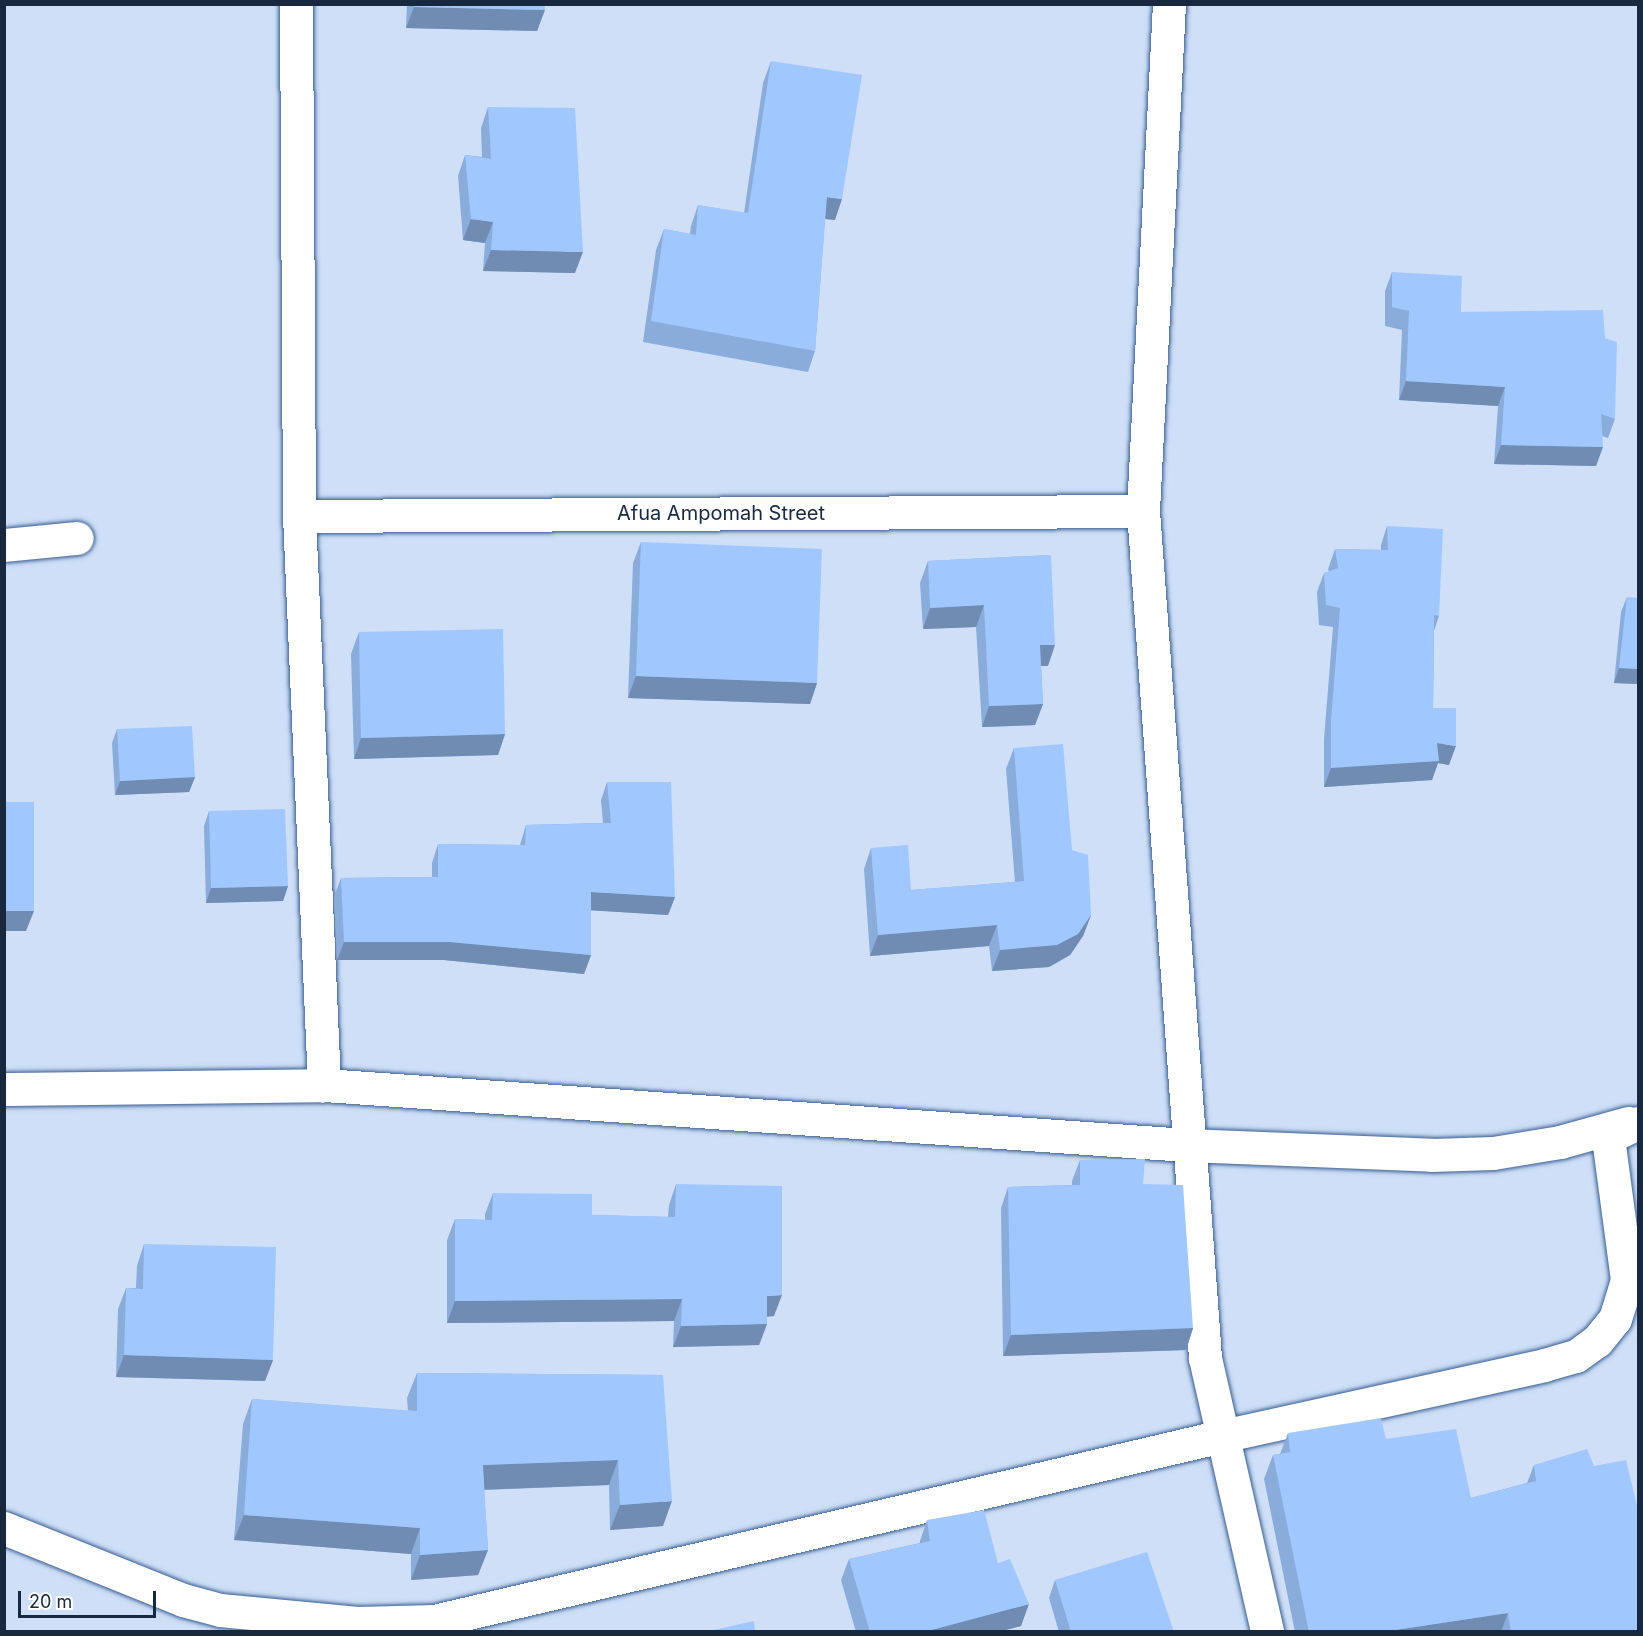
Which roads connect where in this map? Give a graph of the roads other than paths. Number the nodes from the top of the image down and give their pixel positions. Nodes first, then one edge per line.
1 (296, 4) edge
2 (1169, 4) edge
3 (1143, 511) junction
4 (299, 516) junction
5 (76, 538) dead end
6 (4, 545) edge
7 (324, 1085) junction
8 (4, 1089) edge
9 (1638, 1121) edge
10 (1186, 1145) junction
11 (1222, 1436) junction
12 (4, 1528) edge
13 (1266, 1632) edge

1 - 4 street
2 - 3 street
3 - 4 street, Afua Ampomah Street
3 - 10 street
4 - 7 street
5 - 6 street
7 - 8 street
7 - 10 street
9 - 10 street
9 - 11 street
10 - 11 street
11 - 12 street
11 - 13 street

